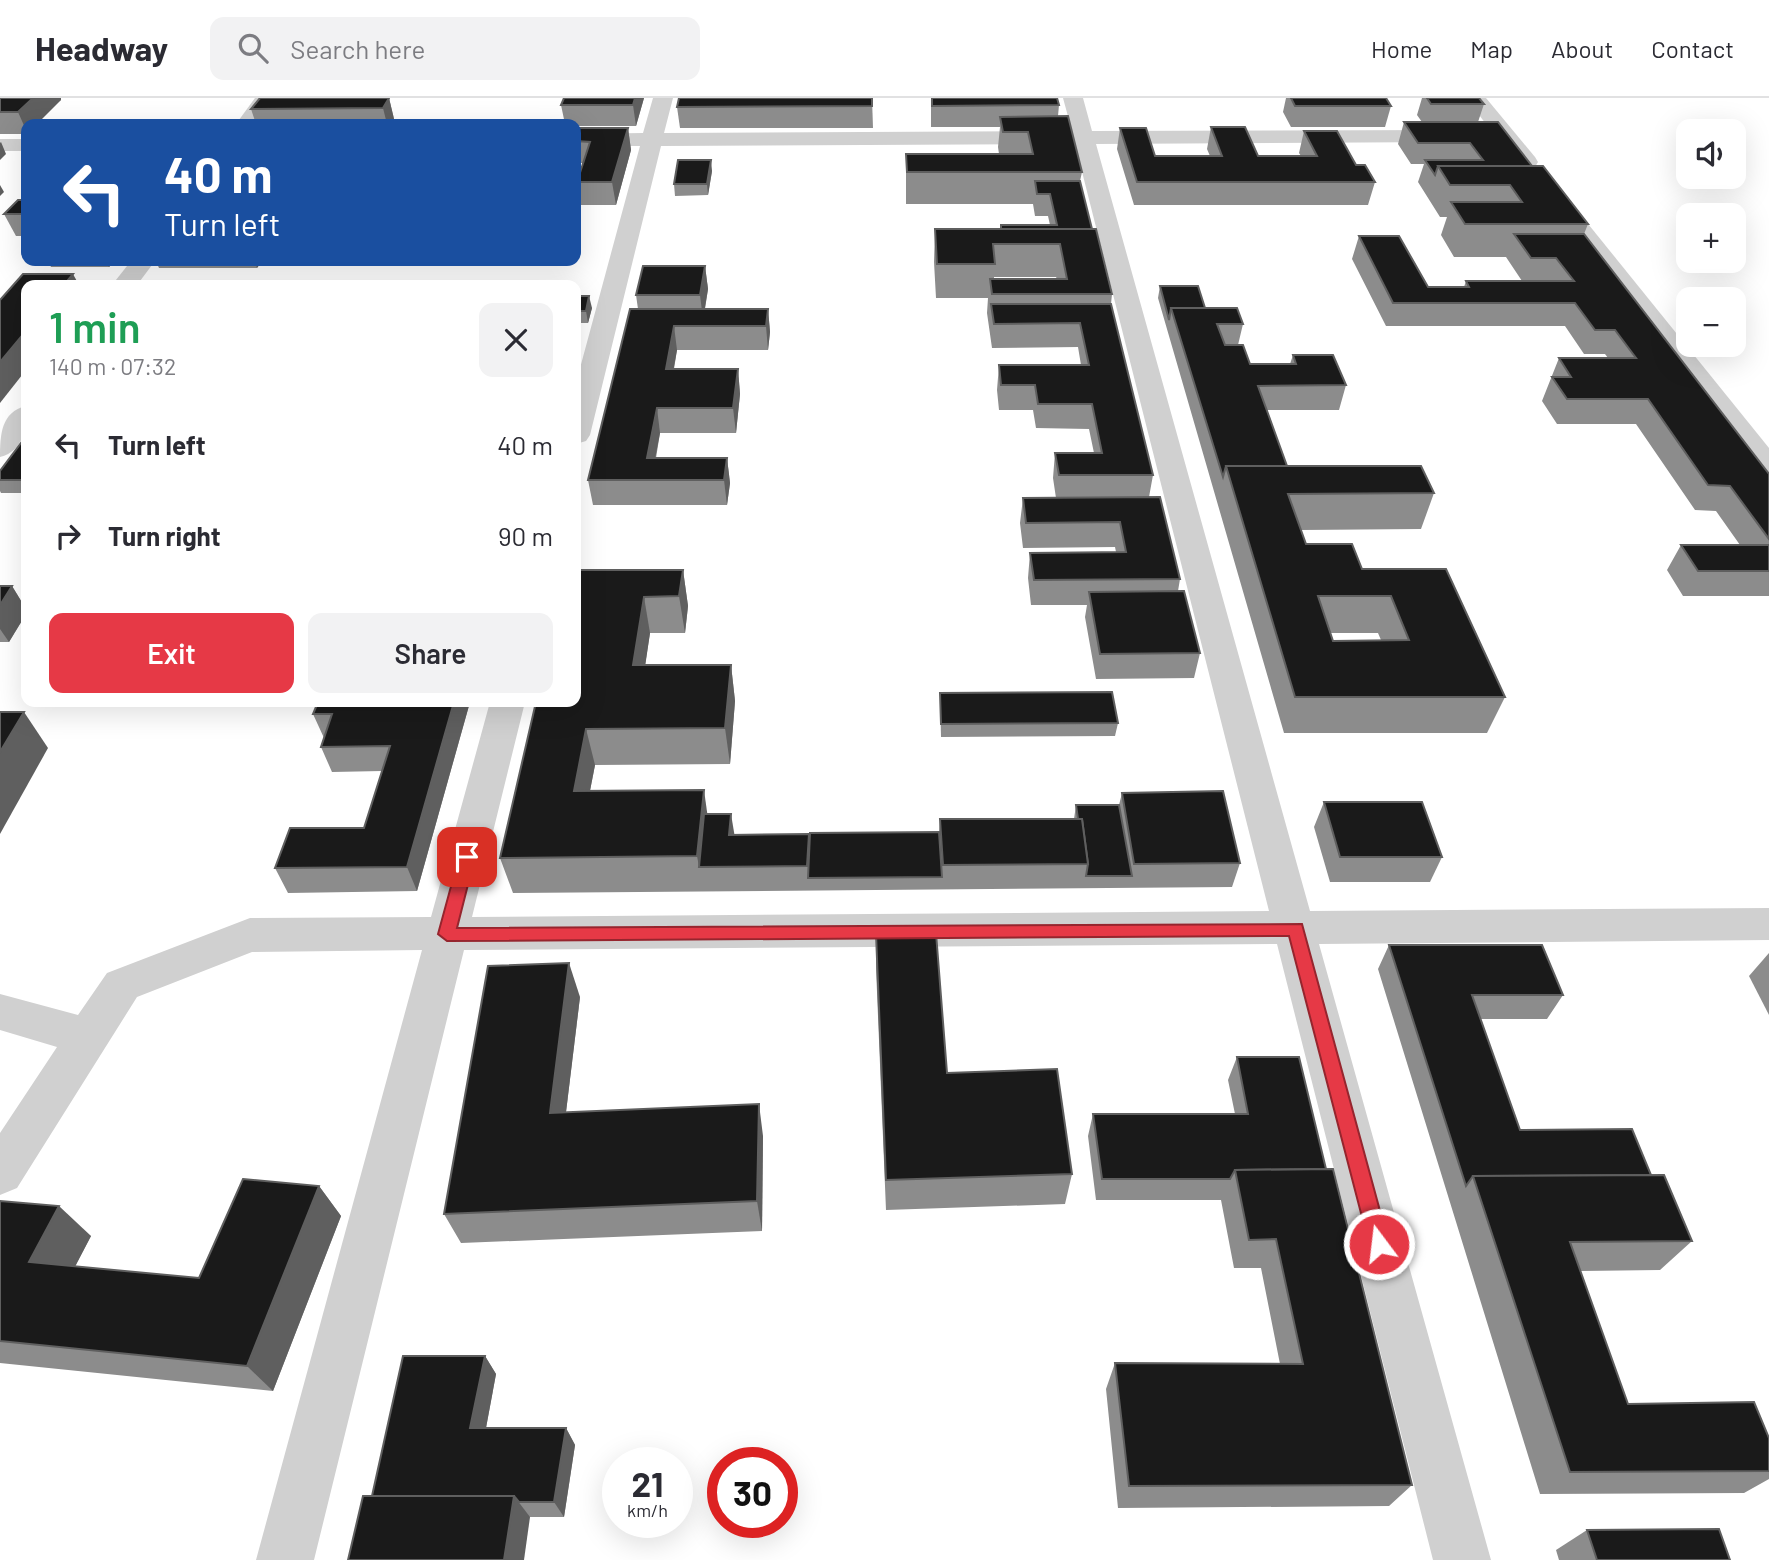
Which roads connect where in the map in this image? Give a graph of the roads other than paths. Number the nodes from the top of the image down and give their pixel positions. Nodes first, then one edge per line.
1 (265, 98) edge
2 (663, 98) edge
3 (1073, 98) edge
4 (1476, 98) edge
5 (250, 119) edge
6 (1506, 135) junction
7 (652, 139) junction
8 (1084, 139) junction
9 (581, 140) edge
10 (0, 145) edge
11 (21, 145) edge
12 (139, 266) edge
13 (128, 280) edge
14 (581, 416) edge
15 (21, 421) edge
16 (0, 448) edge
17 (1769, 467) edge
18 (506, 707) edge
19 (1769, 924) edge
20 (1296, 929) junction
21 (447, 934) junction
22 (0, 1012) edge
23 (89, 1037) junction
24 (0, 1173) edge
25 (285, 1560) edge
26 (1462, 1560) edge

1 - 5 street
2 - 7 street
3 - 8 street
4 - 6 street
6 - 8 street
6 - 17 street
7 - 8 street
7 - 9 street
7 - 14 street
8 - 20 street
10 - 11 street
12 - 13 street
15 - 16 street
18 - 21 street
19 - 20 street
20 - 21 street
20 - 26 street
21 - 23 street
21 - 25 street
22 - 23 street
23 - 24 street

